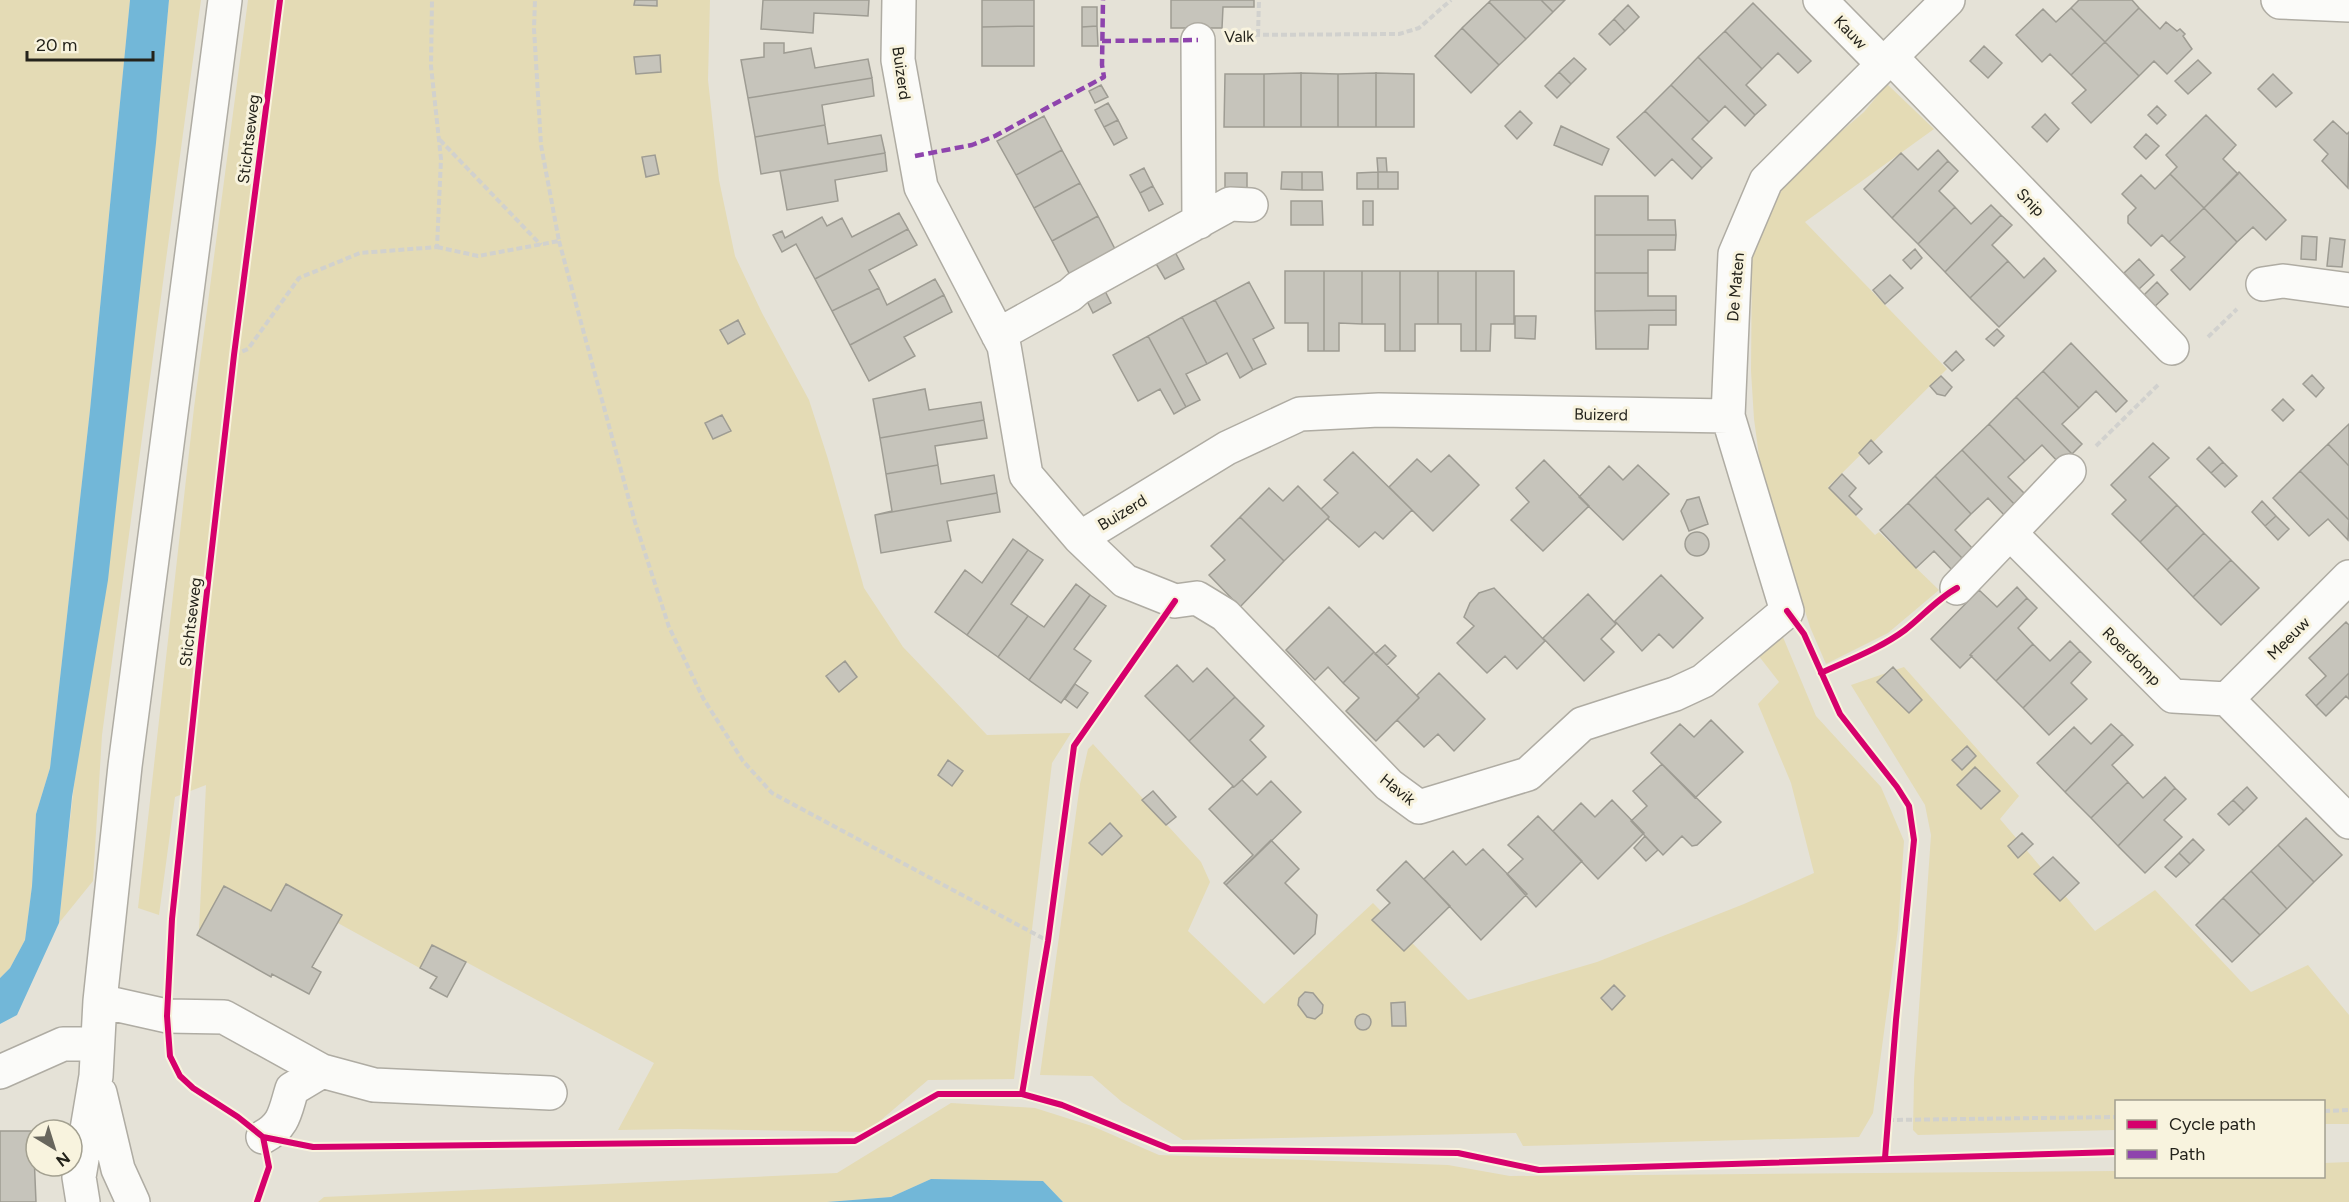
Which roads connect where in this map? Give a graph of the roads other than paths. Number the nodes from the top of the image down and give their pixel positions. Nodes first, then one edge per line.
1 (225, 0) edge
2 (899, 0) edge
3 (1820, 0) edge
4 (1948, 0) edge
5 (2278, 0) edge
6 (2349, 5) edge
7 (1198, 40) road end
8 (1886, 60) junction
9 (1251, 205) dead end
10 (1199, 222) junction
11 (2263, 284) dead end
12 (2349, 290) edge
13 (998, 335) junction
14 (2172, 348) dead end
15 (1728, 416) junction
16 (2070, 471) dead end
17 (2010, 533) junction
18 (1080, 538) junction
19 (2349, 577) edge
20 (1957, 588) dead end
21 (1787, 611) joint
22 (2227, 699) junction
23 (2349, 822) edge
24 (100, 1001) junction
25 (96, 1044) junction
26 (322, 1071) junction
27 (0, 1072) edge
28 (96, 1076) junction
29 (550, 1093) dead end
30 (263, 1137) dead end
31 (83, 1202) edge
32 (133, 1202) edge

1 - 24 street
2 - 13 street, Buizerd
3 - 8 street, Kauw
4 - 8 street, De Maten
5 - 6 street
7 - 10 street
8 - 14 street, Snip
8 - 15 street, De Maten
9 - 10 street
10 - 13 street
11 - 12 street
13 - 18 street, Buizerd
15 - 18 street, Buizerd
15 - 21 street, De Maten
16 - 17 street
17 - 20 street
17 - 22 street, Roerdomp
18 - 21 street, Havik
19 - 22 street, Meeuw
22 - 23 street
24 - 25 street
24 - 26 street
25 - 27 street
25 - 28 street
26 - 29 street
26 - 30 street
28 - 31 street
28 - 32 street

